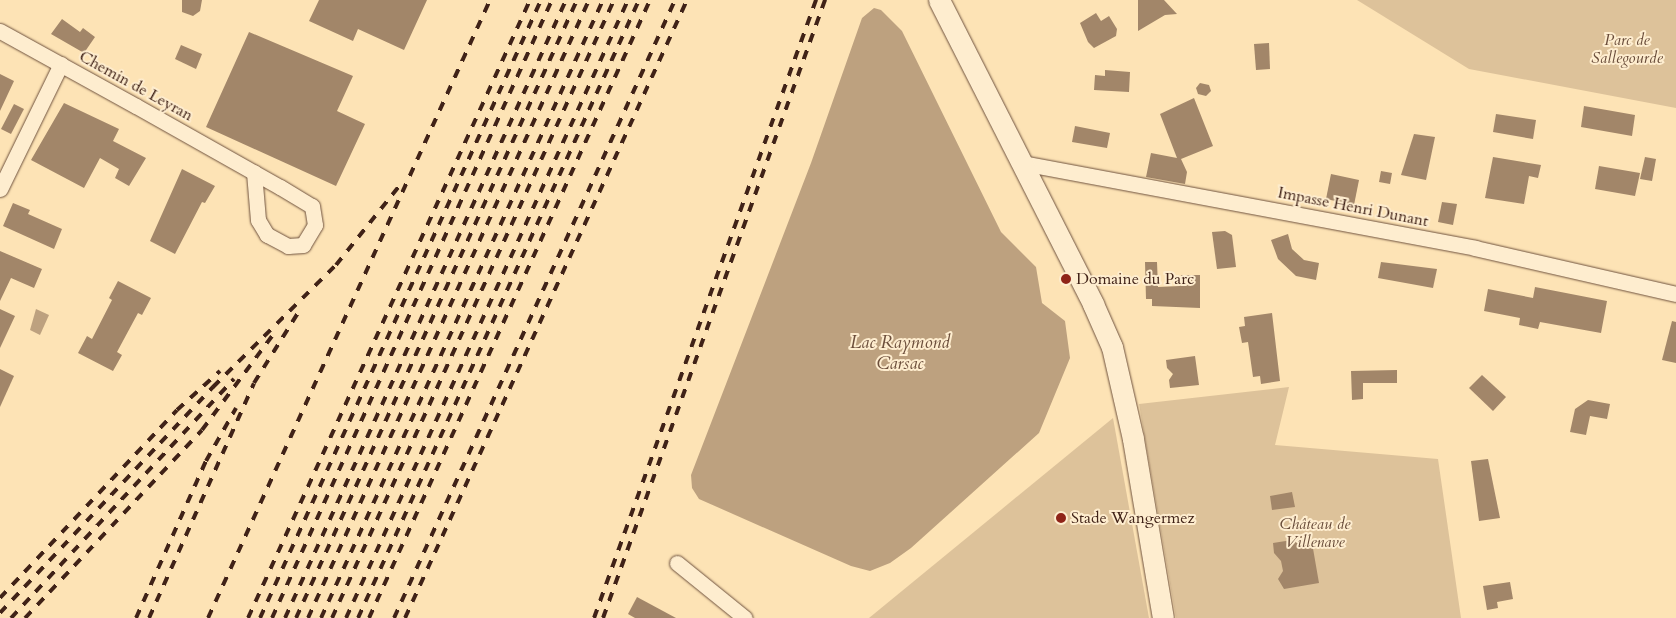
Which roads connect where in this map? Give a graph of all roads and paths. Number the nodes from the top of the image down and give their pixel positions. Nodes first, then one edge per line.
1 (943, 1) edge
2 (0, 31) edge
3 (61, 64) junction
4 (1022, 163) junction
5 (254, 172) junction
6 (0, 189) edge
7 (1676, 294) edge
8 (677, 563) dead end
9 (745, 618) edge
10 (1163, 618) edge

1 - 4 street
2 - 3 street, Chemin de Leyran
3 - 5 street, Chemin de Leyran
3 - 6 street
4 - 7 street, Impasse Henri Dunant
4 - 10 street
5 - 5 street, Chemin de Leyran
8 - 9 street

